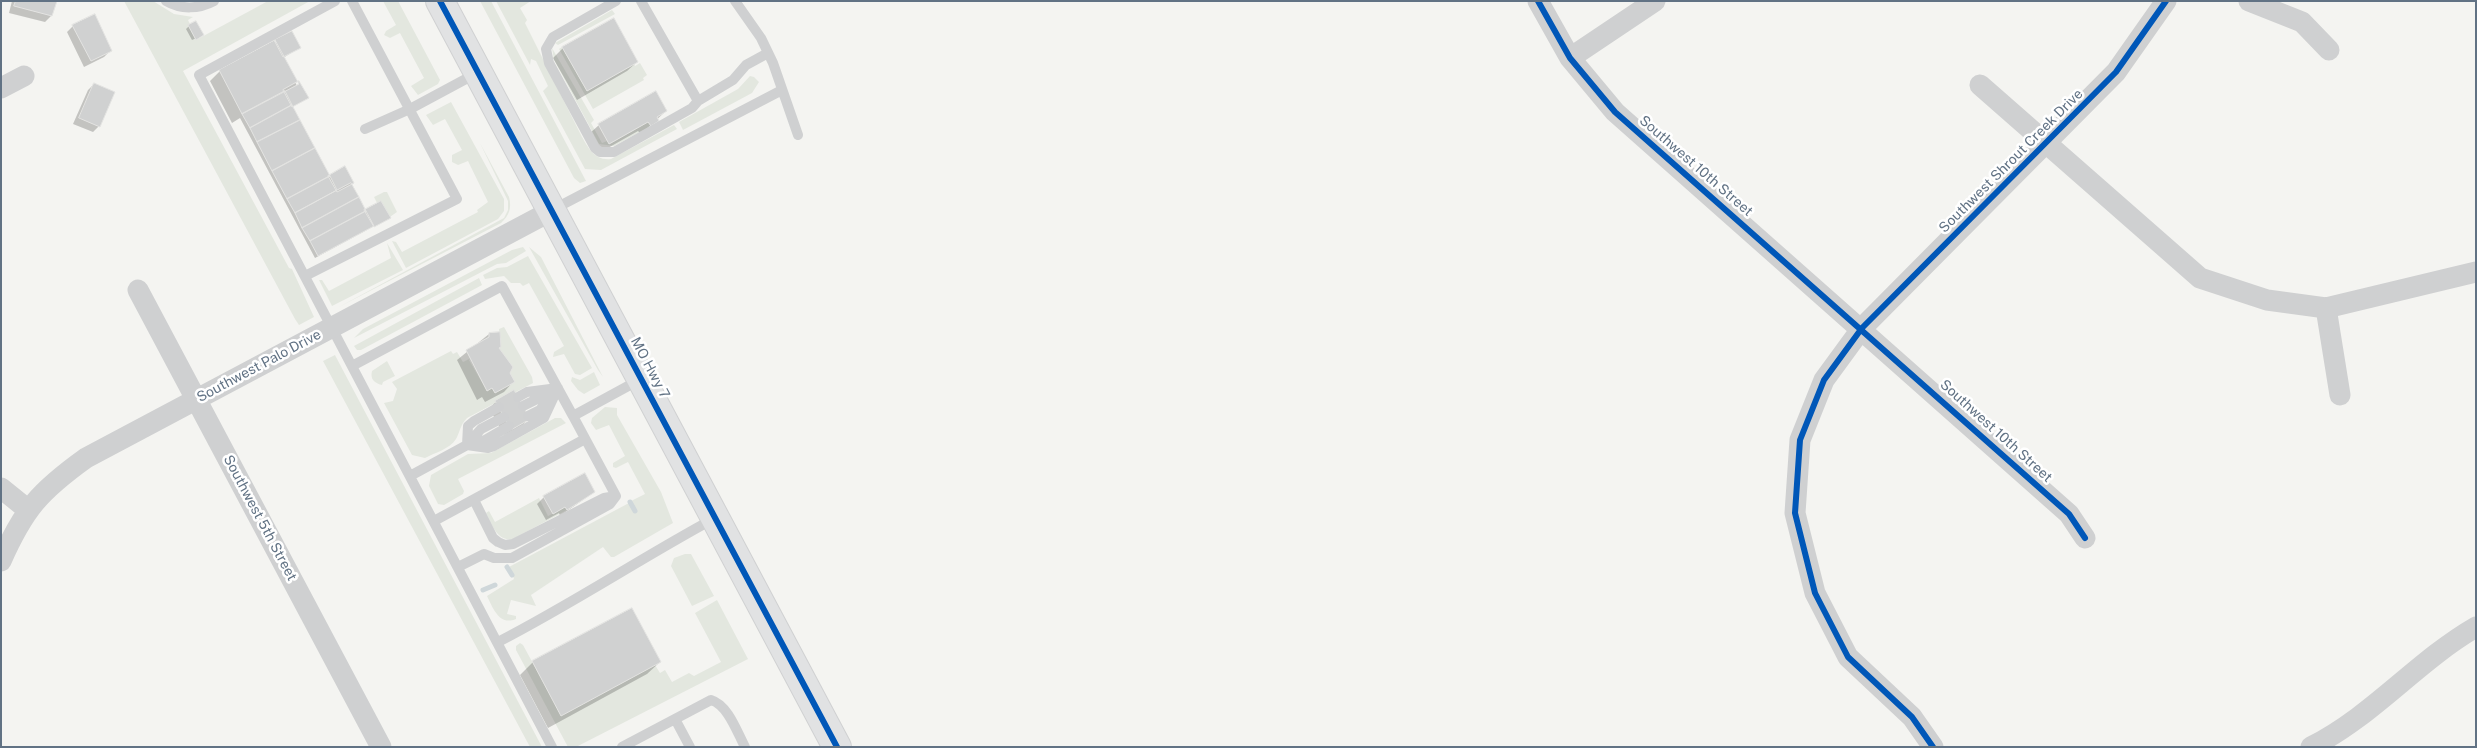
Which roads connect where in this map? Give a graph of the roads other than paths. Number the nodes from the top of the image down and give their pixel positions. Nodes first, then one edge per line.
1 (166, 1) edge
2 (214, 1) edge
3 (335, 1) edge
4 (352, 1) edge
5 (440, 1) edge
6 (616, 1) edge
7 (641, 1) edge
8 (735, 1) edge
9 (1538, 1) edge
10 (1655, 1) edge
11 (2166, 1) edge
12 (2249, 1) edge
13 (2329, 50) dead end
14 (768, 53) junction
15 (1570, 58) junction
16 (478, 73) junction
17 (24, 76) dead end
18 (1980, 85) dead end
19 (1, 88) edge
20 (782, 90) junction
21 (698, 100) junction
22 (410, 109) junction
23 (365, 129) dead end
24 (798, 135) dead end
25 (2046, 143) junction
26 (551, 211) junction
27 (2476, 272) edge
28 (304, 276) junction
29 (138, 290) dead end
30 (2326, 308) junction
31 (331, 328) junction
32 (1862, 328) junction
33 (352, 366) junction
34 (642, 379) junction
35 (558, 388) junction
36 (2340, 395) dead end
37 (518, 397) dead end
38 (197, 399) junction
39 (526, 411) dead end
40 (501, 412) dead end
41 (573, 416) junction
42 (509, 426) dead end
43 (586, 439) junction
44 (467, 445) junction
45 (410, 476) junction
46 (1, 488) edge
47 (616, 496) junction
48 (474, 500) junction
49 (27, 509) junction
50 (715, 518) junction
51 (434, 521) junction
52 (2085, 538) dead end
53 (1, 561) edge
54 (458, 567) junction
55 (2476, 627) edge
56 (498, 642) junction
57 (675, 719) junction
58 (381, 747) edge
59 (552, 747) edge
60 (622, 747) edge
61 (690, 747) edge
62 (745, 747) edge
63 (837, 747) edge
64 (1933, 747) edge
65 (2311, 747) edge

1 - 2 lane
3 - 28 lane
4 - 22 lane
5 - 16 main road, MO Hwy 7
6 - 21 lane
7 - 21 lane
8 - 14 lane
9 - 15 street, Southwest 10th Street
10 - 15 street
11 - 25 street, Southwest Shrout Creek Drive
12 - 13 street
14 - 20 lane
14 - 21 lane
15 - 32 street, Southwest 10th Street
16 - 22 lane
16 - 26 main road, MO Hwy 7
17 - 19 street
18 - 25 street
20 - 24 lane
20 - 26 lane
22 - 23 lane
22 - 28 lane
25 - 30 street
25 - 32 street, Southwest Shrout Creek Drive
26 - 31 street, Southwest Palo Drive
26 - 34 main road, MO Hwy 7
27 - 30 street
28 - 31 lane
29 - 38 street, Southwest 5th Street
30 - 36 street
31 - 33 lane
31 - 38 street, Southwest Palo Drive
32 - 52 street, Southwest 10th Street
32 - 64 street
33 - 35 lane
33 - 45 lane
34 - 41 lane
34 - 50 main road, MO Hwy 7
35 - 37 lane
35 - 39 lane
35 - 41 lane
35 - 44 lane
38 - 49 street, Southwest Palo Drive
38 - 58 street, Southwest 5th Street
40 - 44 lane
41 - 43 lane
42 - 44 lane
43 - 47 lane
43 - 48 lane
44 - 45 lane
45 - 51 lane
46 - 49 street
47 - 48 lane
47 - 54 lane
48 - 51 lane
49 - 53 street, Southwest Palo Drive
50 - 56 lane
50 - 63 main road, MO Hwy 7
51 - 54 lane
54 - 56 lane
55 - 65 street
56 - 59 lane
57 - 60 lane
57 - 61 lane
57 - 62 lane

